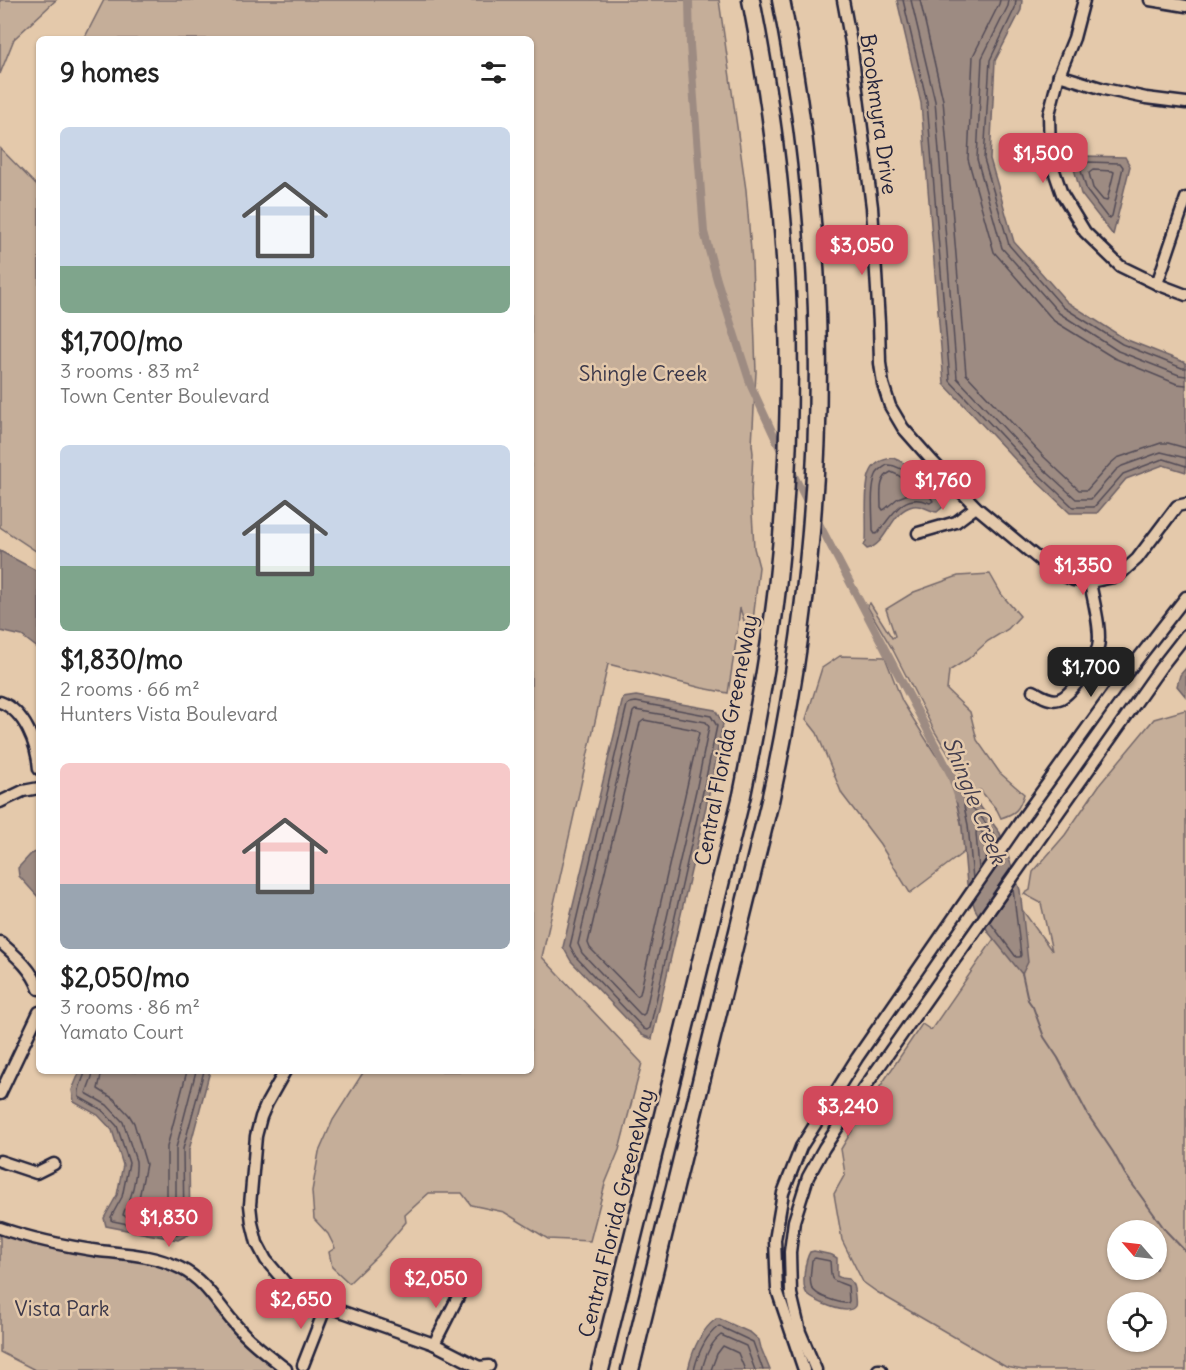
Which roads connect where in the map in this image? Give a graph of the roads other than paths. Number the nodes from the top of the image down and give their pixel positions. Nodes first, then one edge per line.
1 (751, 0) edge
2 (781, 0) edge
3 (843, 0) edge
4 (1084, 0) edge
5 (1150, 0) edge
6 (1186, 6) edge
7 (1059, 75) junction
8 (1186, 103) edge
9 (1186, 198) edge
10 (1158, 284) junction
11 (1186, 295) edge
12 (1186, 504) edge
13 (976, 507) junction
14 (918, 533) dead end
15 (1090, 582) junction
16 (1186, 597) edge
17 (1186, 635) edge
18 (1033, 691) dead end
19 (0, 702) edge
20 (36, 752) edge
21 (36, 789) edge
22 (0, 802) edge
23 (0, 942) edge
24 (36, 982) edge
25 (36, 1021) edge
26 (283, 1074) edge
27 (0, 1094) edge
28 (0, 1161) edge
29 (54, 1164) dead end
30 (0, 1228) edge
31 (459, 1276) dead end
32 (326, 1306) junction
33 (434, 1344) junction
34 (489, 1366) dead end
35 (306, 1367) edge
36 (285, 1370) edge
37 (600, 1370) edge
38 (630, 1370) edge
39 (804, 1370) edge
40 (816, 1370) edge

1 - 37 highway, Central Florida GreeneWay
2 - 38 highway
3 - 13 street, Brookmyra Drive
4 - 7 street
5 - 6 street
7 - 8 street
7 - 10 street
9 - 10 street
10 - 11 street
12 - 15 street, Brookmyra Drive
13 - 14 street
13 - 15 street, Brookmyra Drive
15 - 18 street
16 - 39 street
17 - 40 street
19 - 20 street
21 - 22 street
23 - 24 street
25 - 27 street
26 - 32 street
28 - 29 street
30 - 36 street
31 - 33 street
32 - 33 street
32 - 35 street
33 - 34 street
35 - 36 street

